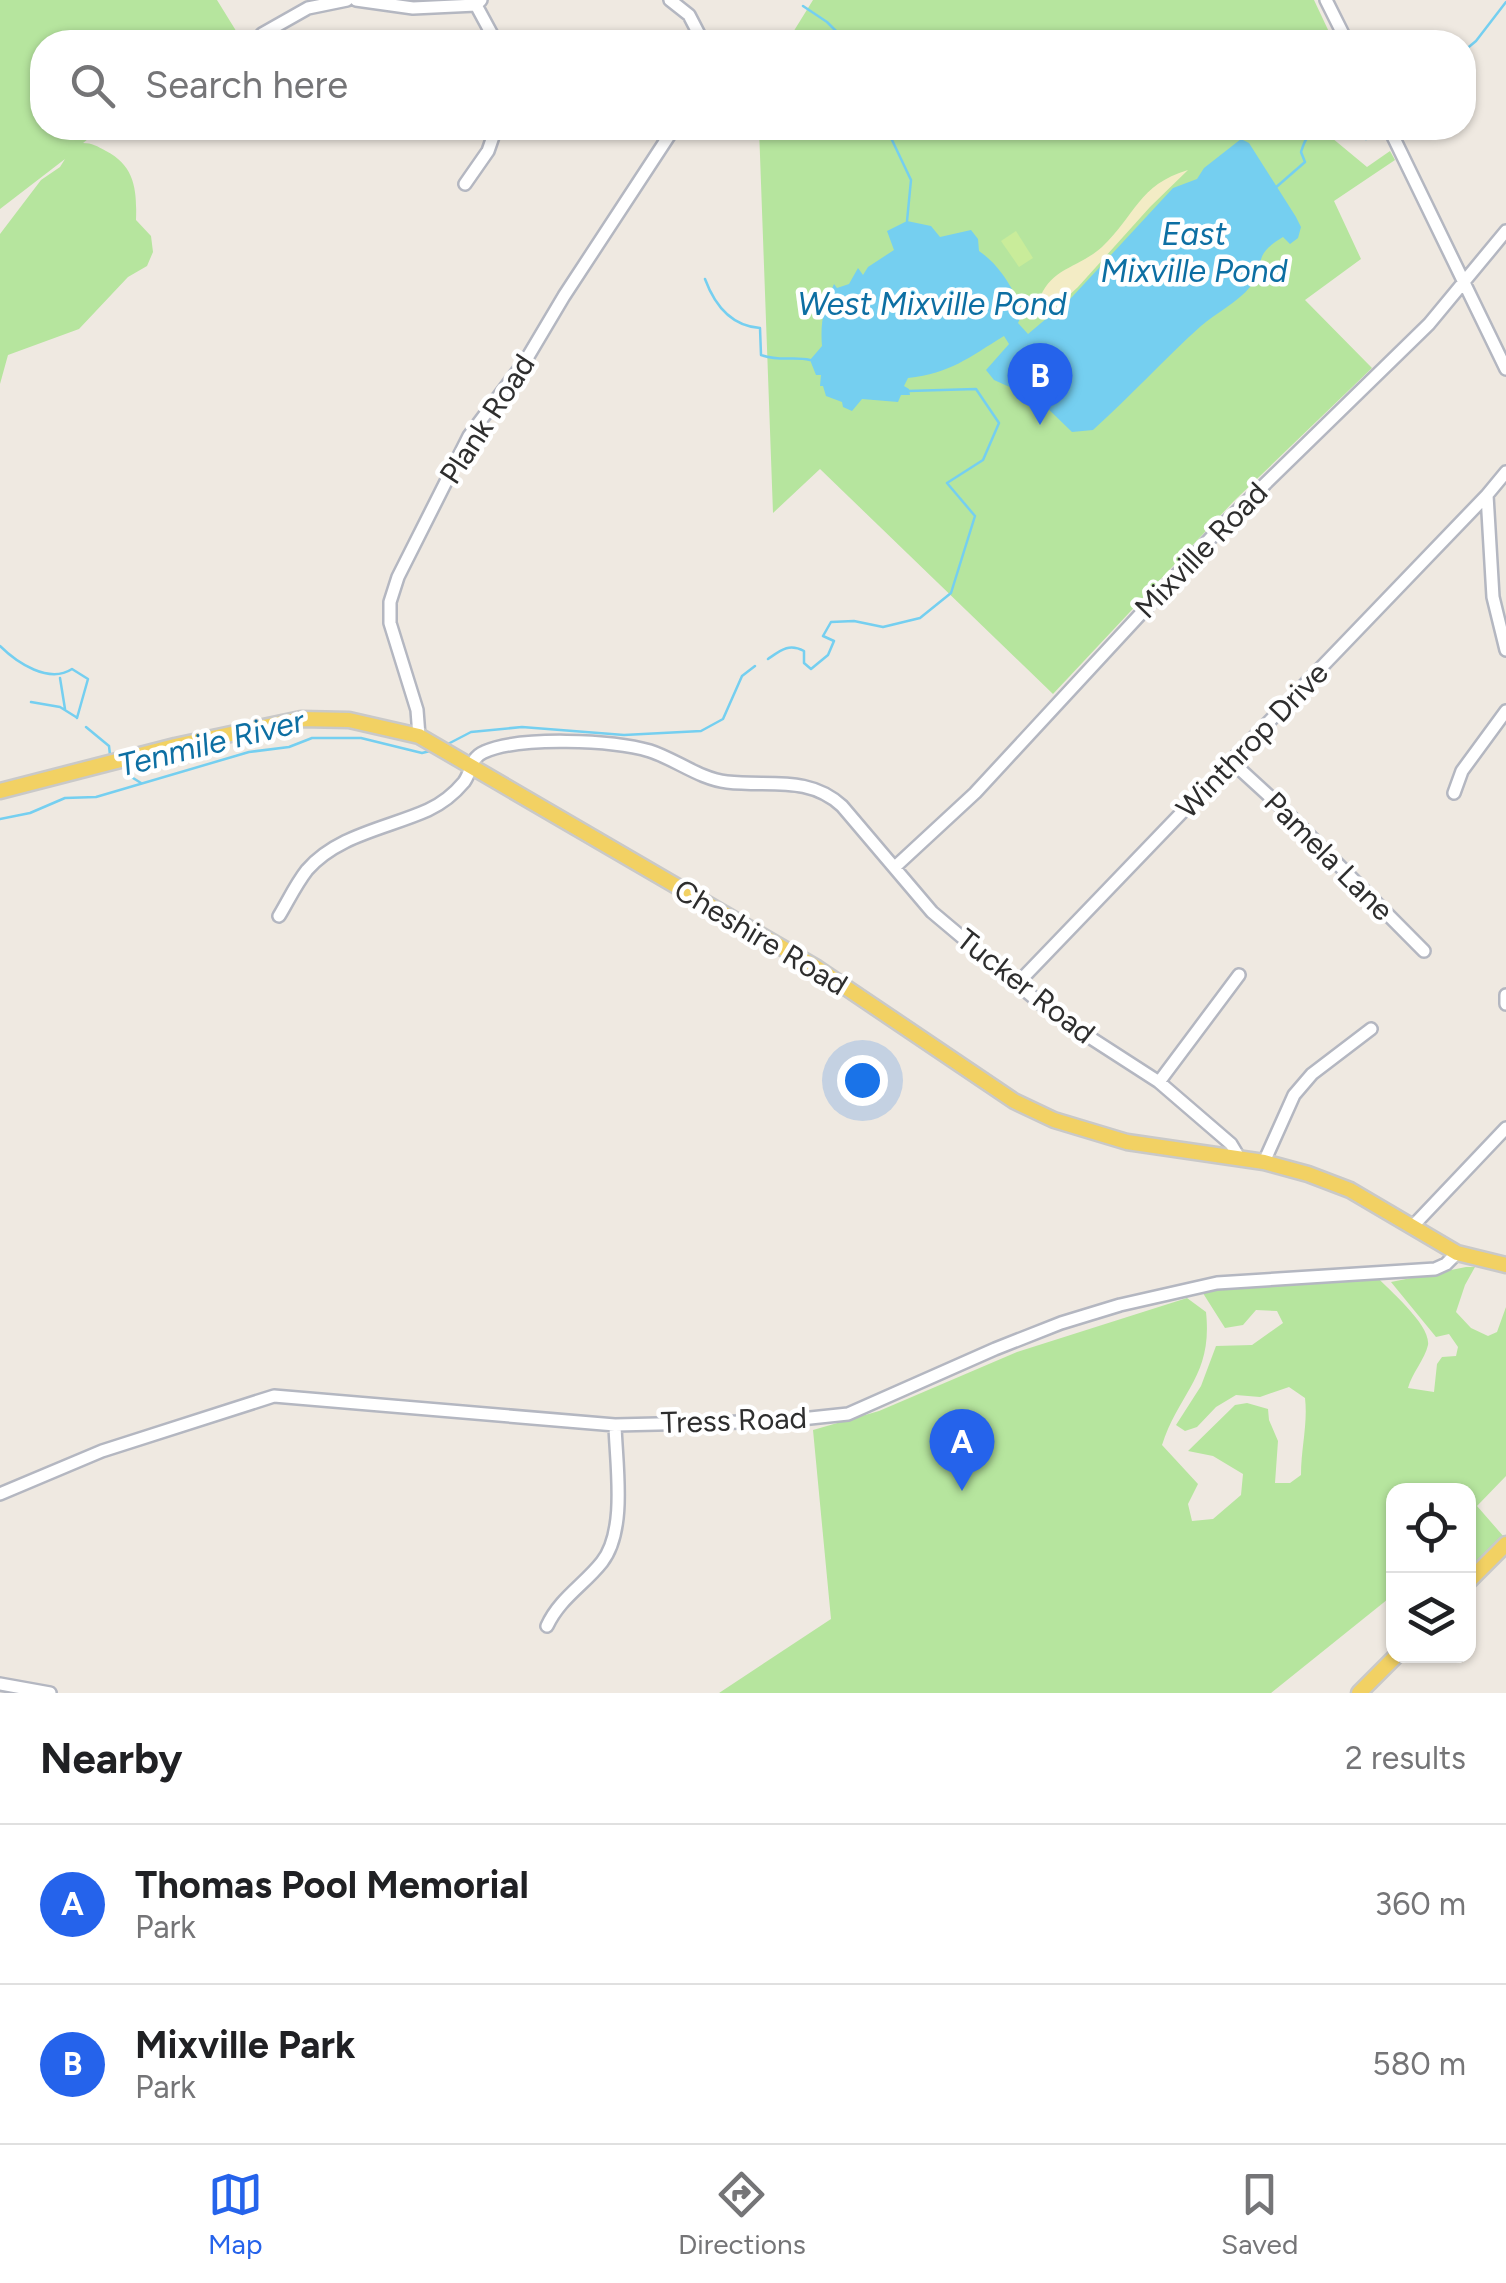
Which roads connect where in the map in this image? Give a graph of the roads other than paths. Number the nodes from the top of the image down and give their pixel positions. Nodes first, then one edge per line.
1 (347, 0) edge
2 (356, 0) edge
3 (670, 0) edge
4 (1326, 0) edge
5 (479, 2) edge
6 (269, 30) edge
7 (491, 30) edge
8 (697, 30) edge
9 (1341, 30) edge
10 (492, 140) edge
11 (666, 140) edge
12 (1395, 140) edge
13 (465, 184) dead end
14 (1506, 232) edge
15 (1463, 283) junction
16 (1506, 369) edge
17 (1506, 472) edge
18 (1487, 495) junction
19 (1506, 650) edge
20 (1506, 711) edge
21 (419, 736) junction
22 (1232, 762) junction
23 (472, 764) junction
24 (0, 791) edge
25 (1454, 793) dead end
26 (894, 867) junction
27 (279, 916) dead end
28 (1424, 951) dead end
29 (1240, 975) dead end
30 (1016, 984) junction
31 (1506, 994) edge
32 (1506, 1004) edge
33 (1371, 1030) dead end
34 (1158, 1082) junction
35 (1506, 1128) edge
36 (1240, 1159) junction
37 (1264, 1162) junction
38 (1412, 1227) junction
39 (1457, 1253) junction
40 (1506, 1265) edge
41 (615, 1425) junction
42 (0, 1494) edge
43 (1506, 1544) edge
44 (1476, 1574) edge
45 (548, 1626) dead end
46 (1389, 1663) edge
47 (0, 1684) edge
48 (50, 1693) edge
49 (1360, 1693) edge

1 - 6 street
2 - 5 street
3 - 8 street
4 - 9 street
5 - 7 street
10 - 13 street
11 - 21 street, Plank Road
12 - 15 street
14 - 15 street, Mixville Road
15 - 16 street
15 - 26 street, Mixville Road
17 - 18 street, Winthrop Drive
18 - 19 street
18 - 22 street, Winthrop Drive
20 - 25 street
21 - 23 main road, Cheshire Road
21 - 24 main road, Cheshire Road
22 - 28 street, Pamela Lane
22 - 30 street, Winthrop Drive
23 - 26 street, Tucker Road
23 - 27 street
23 - 36 main road, Cheshire Road
26 - 30 street, Tucker Road
29 - 34 street
30 - 34 street, Tucker Road
31 - 32 street
33 - 37 street
34 - 36 street, Tucker Road
35 - 38 street
36 - 37 main road, Cheshire Road
37 - 38 main road, Cheshire Road
38 - 39 main road, Cheshire Road
39 - 40 main road, Cheshire Road
39 - 41 street, Tress Road
41 - 42 street, Tress Road
41 - 45 street
43 - 44 main road
46 - 49 main road
47 - 48 street

